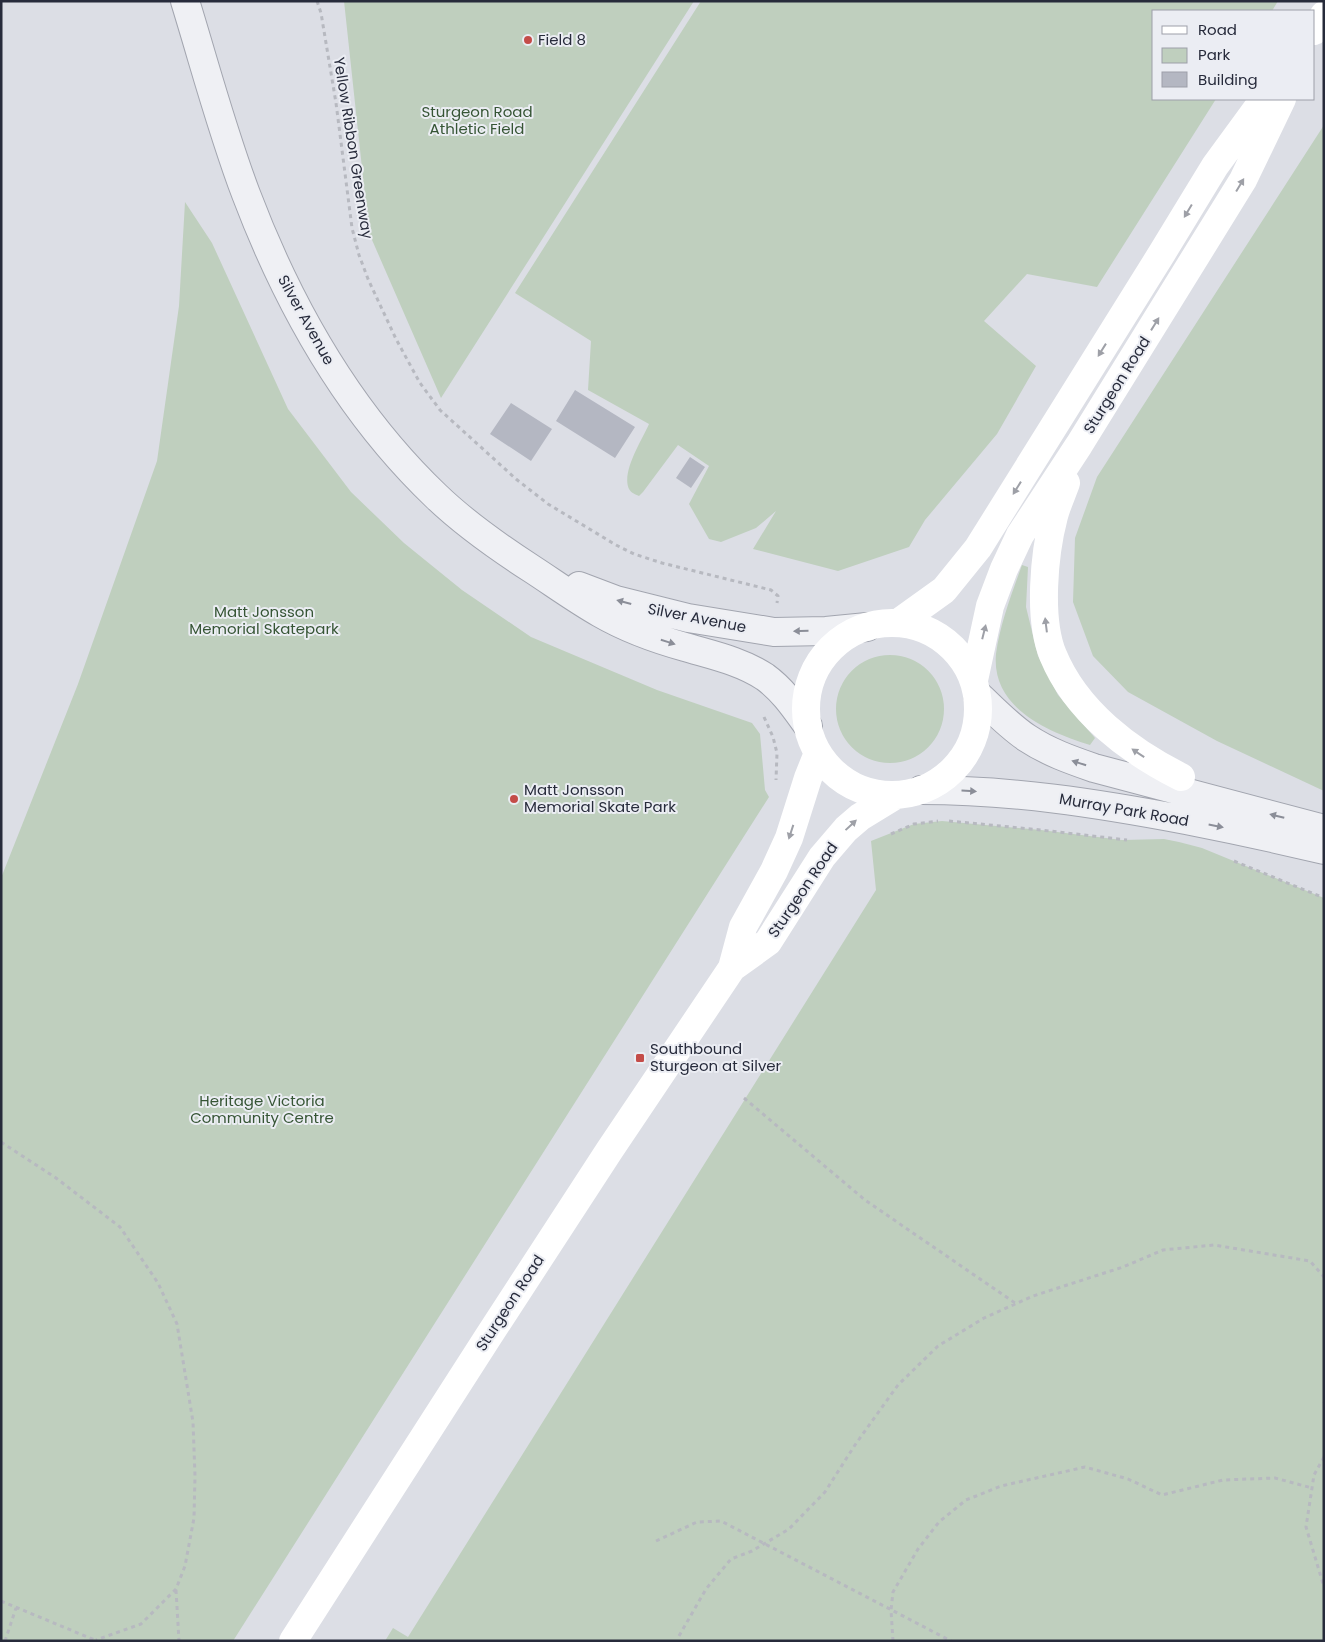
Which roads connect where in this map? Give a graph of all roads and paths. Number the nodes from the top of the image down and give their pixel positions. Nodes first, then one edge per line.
1 (185, 1) edge
2 (317, 1) edge
3 (1263, 100) edge
4 (1282, 100) edge
5 (1079, 445) junction
6 (533, 569) junction
7 (777, 610) dead end
8 (898, 623) junction
9 (866, 627) junction
10 (976, 687) junction
11 (762, 712) dead end
12 (808, 726) junction
13 (818, 753) junction
14 (1181, 777) joint
15 (777, 784) dead end
16 (908, 792) junction
17 (1235, 804) junction
18 (1324, 829) edge
19 (884, 837) dead end
20 (1129, 840) dead end
21 (1324, 850) edge
22 (1229, 859) dead end
23 (1324, 898) edge
24 (732, 968) junction
25 (744, 1098) dead end
26 (1, 1142) edge
27 (1324, 1277) edge
28 (1016, 1304) junction
29 (1324, 1457) edge
30 (1312, 1488) junction
31 (656, 1541) dead end
32 (764, 1544) junction
33 (1324, 1587) edge
34 (176, 1589) junction
35 (1, 1601) edge
36 (16, 1608) junction
37 (891, 1610) junction
38 (679, 1636) dead end
39 (97, 1640) edge
40 (5, 1641) edge
41 (179, 1641) edge
42 (293, 1641) edge
43 (893, 1641) edge
44 (951, 1641) edge

1 - 6 street, Silver Avenue
2 - 7 path, Yellow Ribbon Greenway
3 -> 8 main road, Sturgeon Road
5 -> 4 main road, Sturgeon Road
10 -> 5 main road, Sturgeon Road
14 -> 5 main road
9 -> 6 street, Silver Avenue
6 -> 12 street, Silver Avenue
8 - 9 main road
8 - 10 main road
9 - 12 main road
10 - 16 main road
17 -> 10 street, Murray Park Road
11 - 15 path
12 - 13 main road
13 - 16 main road
13 -> 24 main road, Sturgeon Road
14 - 17 street
16 -> 21 street, Murray Park Road
24 -> 16 main road, Sturgeon Road
18 -> 17 street, Murray Park Road
19 - 20 path
22 - 23 path
24 - 42 main road, Sturgeon Road
25 - 28 path
26 - 34 path
27 - 28 path
28 - 32 path
29 - 30 path
30 - 33 path
30 - 37 path
31 - 32 path
32 - 37 path
32 - 38 path
34 - 39 path
34 - 41 path
35 - 36 path
36 - 39 path
36 - 40 path
37 - 43 path
37 - 44 path

